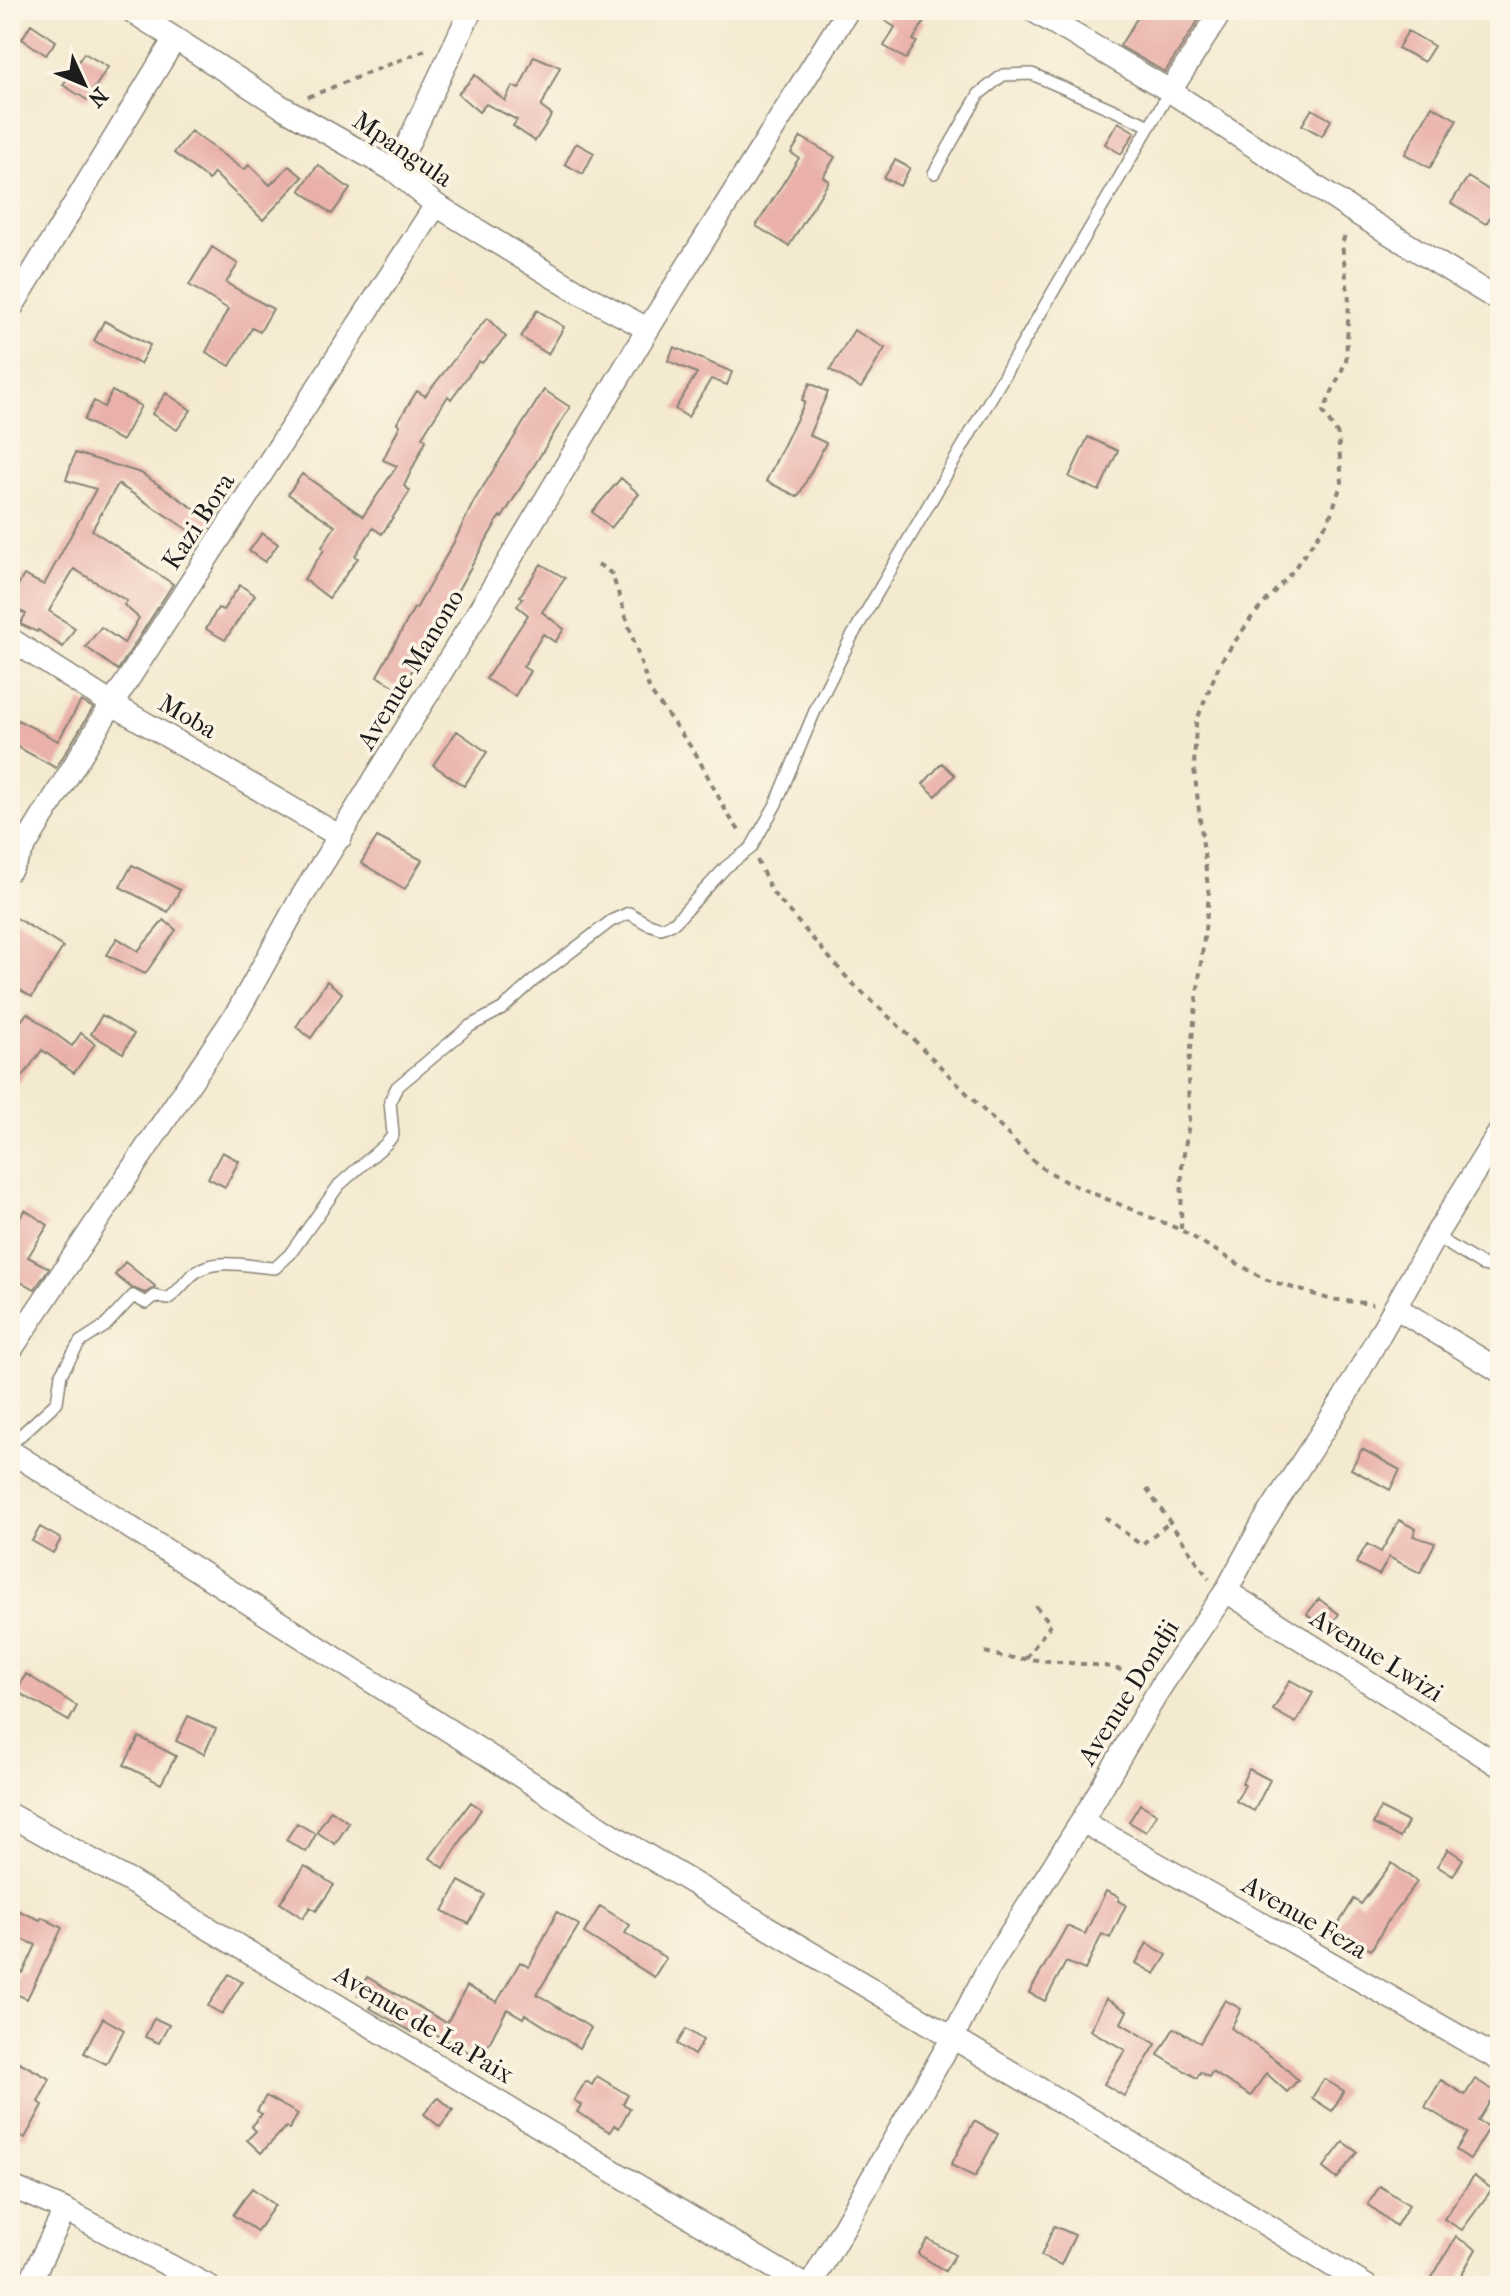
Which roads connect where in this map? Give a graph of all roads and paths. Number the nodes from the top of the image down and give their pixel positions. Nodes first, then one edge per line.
1 (130, 10) edge
2 (471, 10) edge
3 (848, 10) edge
4 (1032, 10) edge
5 (1222, 10) edge
6 (461, 34) junction
7 (174, 40) junction
8 (1170, 91) junction
9 (282, 107) junction
10 (1150, 126) junction
11 (395, 171) junction
12 (934, 173) dead end
13 (436, 205) junction
14 (1353, 211) junction
15 (1500, 301) edge
16 (10, 310) edge
17 (648, 329) junction
18 (598, 564) dead end
19 (10, 639) edge
20 (112, 704) junction
21 (341, 837) junction
22 (751, 848) junction
23 (10, 870) edge
24 (1500, 1131) edge
25 (1181, 1230) junction
26 (1435, 1236) junction
27 (1500, 1269) edge
28 (1395, 1307) junction
29 (19, 1320) edge
30 (10, 1351) edge
31 (1500, 1371) edge
32 (10, 1448) edge
33 (1147, 1489) dead end
34 (1105, 1517) dead end
35 (1170, 1522) junction
36 (1226, 1591) junction
37 (1034, 1604) dead end
38 (985, 1652) dead end
39 (1026, 1658) junction
40 (1163, 1683) junction
41 (1500, 1766) edge
42 (10, 1815) edge
43 (1082, 1821) junction
44 (953, 2037) junction
45 (1500, 2060) edge
46 (10, 2186) edge
47 (65, 2210) junction
48 (28, 2286) edge
49 (208, 2286) edge
50 (808, 2286) edge
51 (1366, 2286) edge

1 - 7 street, Mpangula
2 - 6 street
3 - 17 street, Avenue Manono
4 - 8 street
5 - 8 street
6 - 9 path
6 - 11 street
7 - 9 street, Mpangula
7 - 16 street
8 - 10 lane
8 - 14 street
9 - 11 street, Mpangula
10 - 12 lane
10 - 22 lane
11 - 13 street, Mpangula
13 - 17 street, Mpangula
13 - 20 street, Kazi Bora
14 - 15 street
14 - 25 path
17 - 21 street, Avenue Manono
18 - 22 path
19 - 20 street, Moba
20 - 21 street, Moba
20 - 23 street, Kazi Bora
21 - 29 street, Avenue Manono
22 - 25 path
22 - 32 lane
24 - 26 street, Avenue Dondji
25 - 28 path
26 - 27 lane
26 - 28 street, Avenue Dondji
28 - 31 street
28 - 36 street, Avenue Dondji
29 - 30 street, Avenue Manono
32 - 44 street
33 - 35 path
34 - 35 path
35 - 36 path
36 - 40 street, Avenue Dondji
36 - 41 street, Avenue Lwizi
37 - 39 path
38 - 39 path
39 - 40 path
40 - 43 street, Avenue Dondji
42 - 50 street, Avenue de La Paix
43 - 44 street, Avenue Dondji
43 - 45 street, Avenue Feza
44 - 50 street, Avenue Dondji
44 - 51 street
46 - 47 street
47 - 48 street
47 - 49 street

